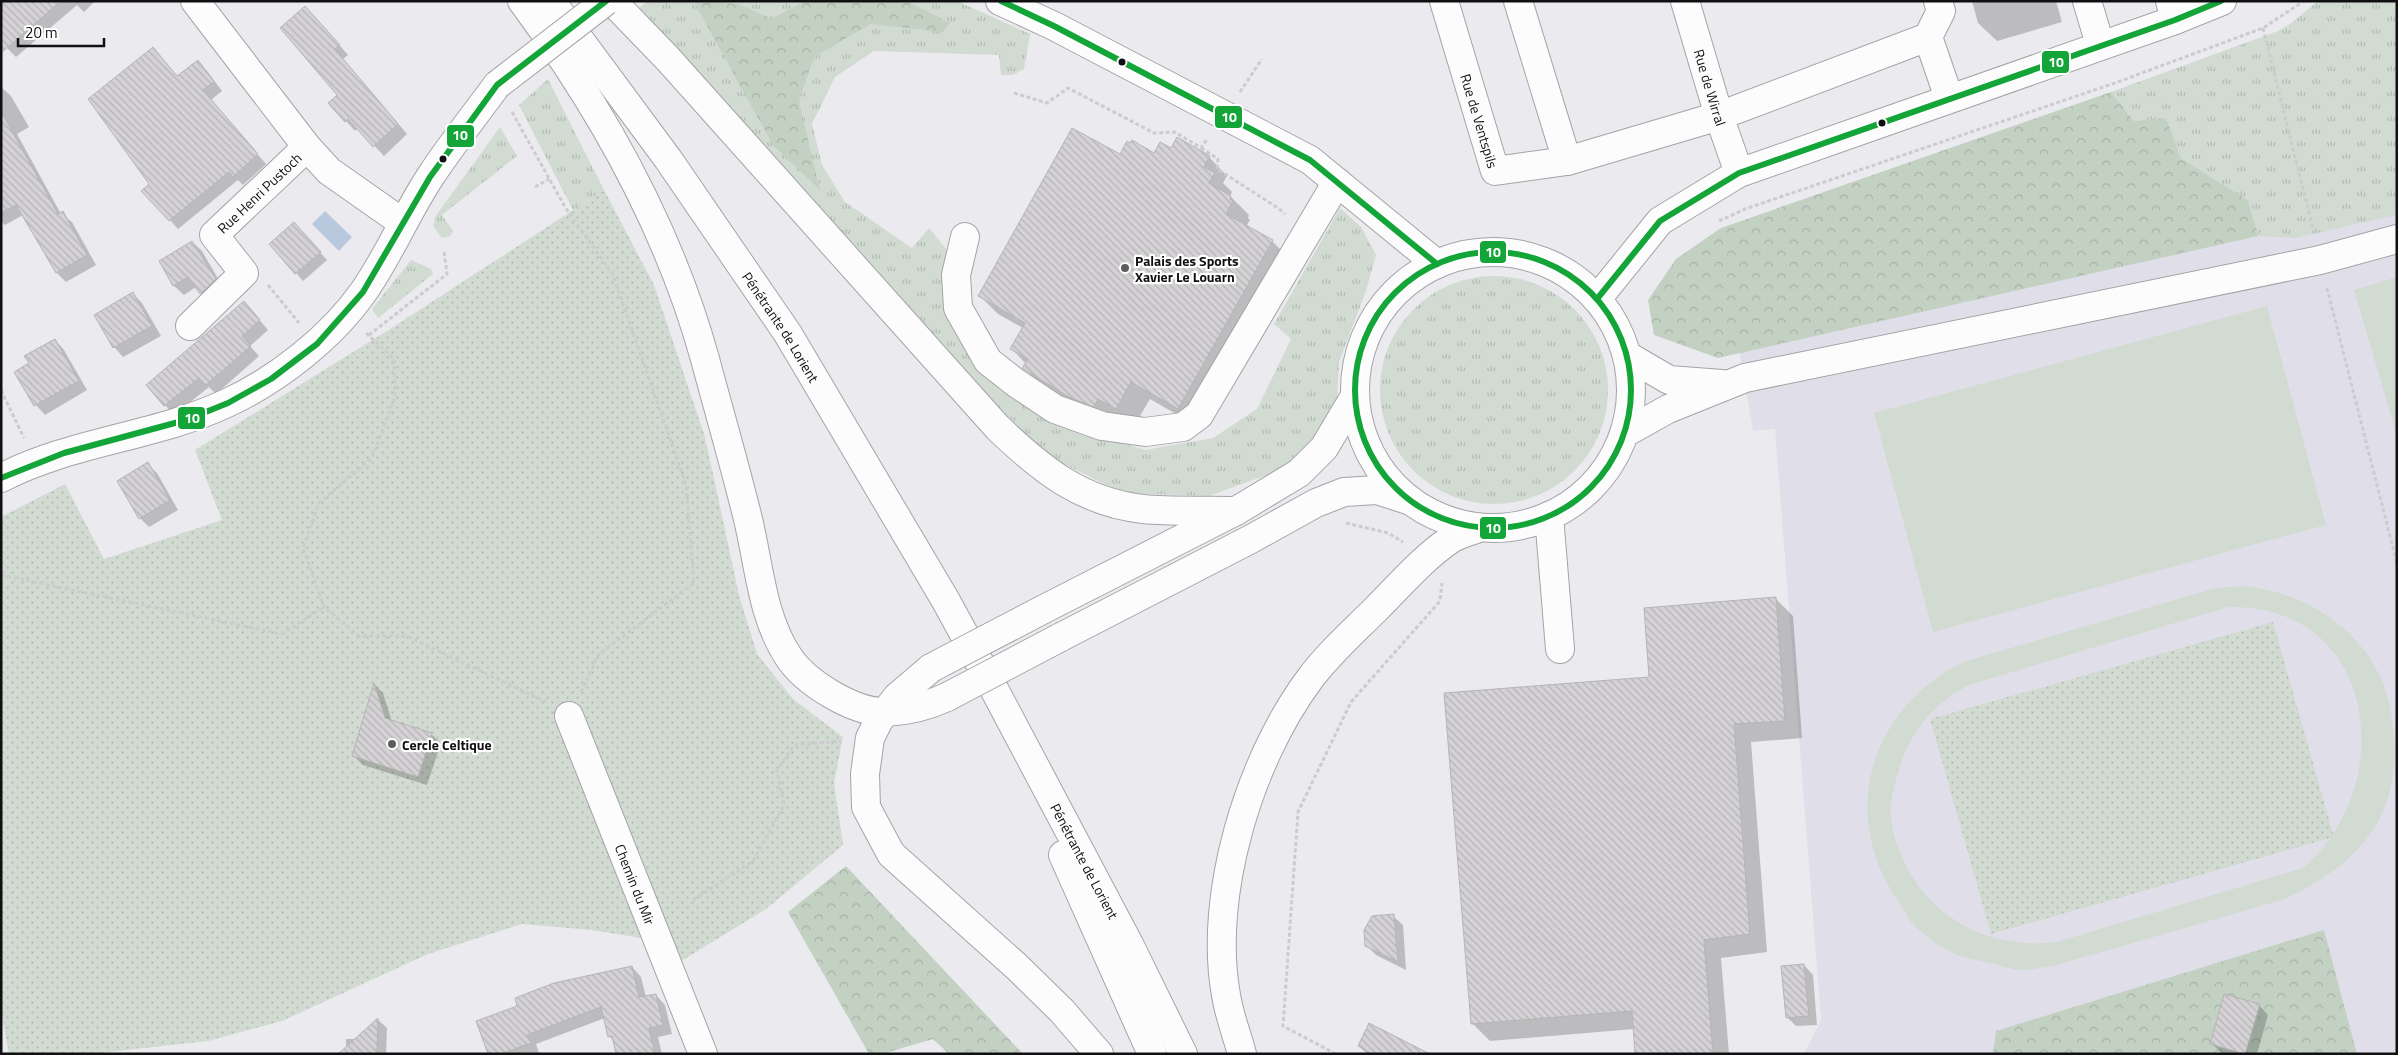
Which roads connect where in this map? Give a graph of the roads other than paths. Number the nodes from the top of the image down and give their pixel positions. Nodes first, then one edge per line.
1 (195, 1) edge
2 (522, 1) edge
3 (551, 1) edge
4 (606, 1) edge
5 (612, 1) edge
6 (1000, 1) edge
7 (1017, 1) edge
8 (1444, 1) edge
9 (1518, 1) edge
10 (1685, 1) edge
11 (1938, 1) edge
12 (2087, 1) edge
13 (2222, 1) edge
14 (2172, 11) edge
15 (1054, 26) junction
16 (2096, 31) dead end
17 (1928, 37) junction
18 (1948, 98) junction
19 (1719, 116) junction
20 (307, 147) junction
21 (1567, 161) junction
22 (1739, 173) junction
23 (1337, 182) junction
24 (403, 223) junction
25 (964, 237) dead end
26 (2397, 239) edge
27 (1437, 264) junction
28 (1597, 299) junction
29 (190, 326) dead end
30 (1628, 356) junction
31 (1726, 384) junction
32 (1355, 396) junction
33 (1625, 433) junction
34 (1, 478) edge
35 (1409, 500) junction
36 (1236, 511) junction
37 (1549, 516) junction
38 (1479, 528) junction
39 (1560, 649) dead end
40 (984, 670) junction
41 (885, 712) junction
42 (569, 716) road end
43 (703, 1054) edge
44 (1099, 1054) edge
45 (1152, 1054) edge
46 (1183, 1054) edge
47 (1242, 1054) edge

1 - 20 main road, Rue Henri Pustoch
2 - 41 main road
3 - 40 main road, Pénétrante de Lorient
4 - 24 main road, bridge
5 - 36 main road
6 - 15 main road
7 - 15 main road
8 - 21 main road, Rue de Ventspils
9 - 21 main road
10 - 19 main road, Rue de Wirral
11 - 17 main road
12 - 16 main road
13 - 14 main road
14 - 18 main road
15 - 23 main road
17 - 18 main road
17 - 19 main road, Rue de Ventspils
18 - 22 main road
19 - 21 main road, Rue de Ventspils
19 - 22 main road, Rue de Wirral
20 - 24 main road, Rue Henri Pustoch
20 - 29 main road, Rue Henri Pustoch
22 - 28 main road
23 - 25 main road
23 - 27 main road
24 - 34 main road
26 - 31 main road
27 - 28 main road
27 - 32 main road
28 - 30 main road
30 - 31 main road
30 - 33 main road
31 - 33 main road
32 - 35 main road
32 - 36 main road
33 - 37 main road
35 - 38 main road
35 - 41 main road, bridge
36 - 41 main road, bridge
37 - 38 main road
37 - 39 main road
38 - 47 main road
40 - 45 main road, Pénétrante de Lorient
40 - 46 main road, Pénétrante de Lorient
41 - 44 main road
42 - 43 main road, Chemin du Mir

